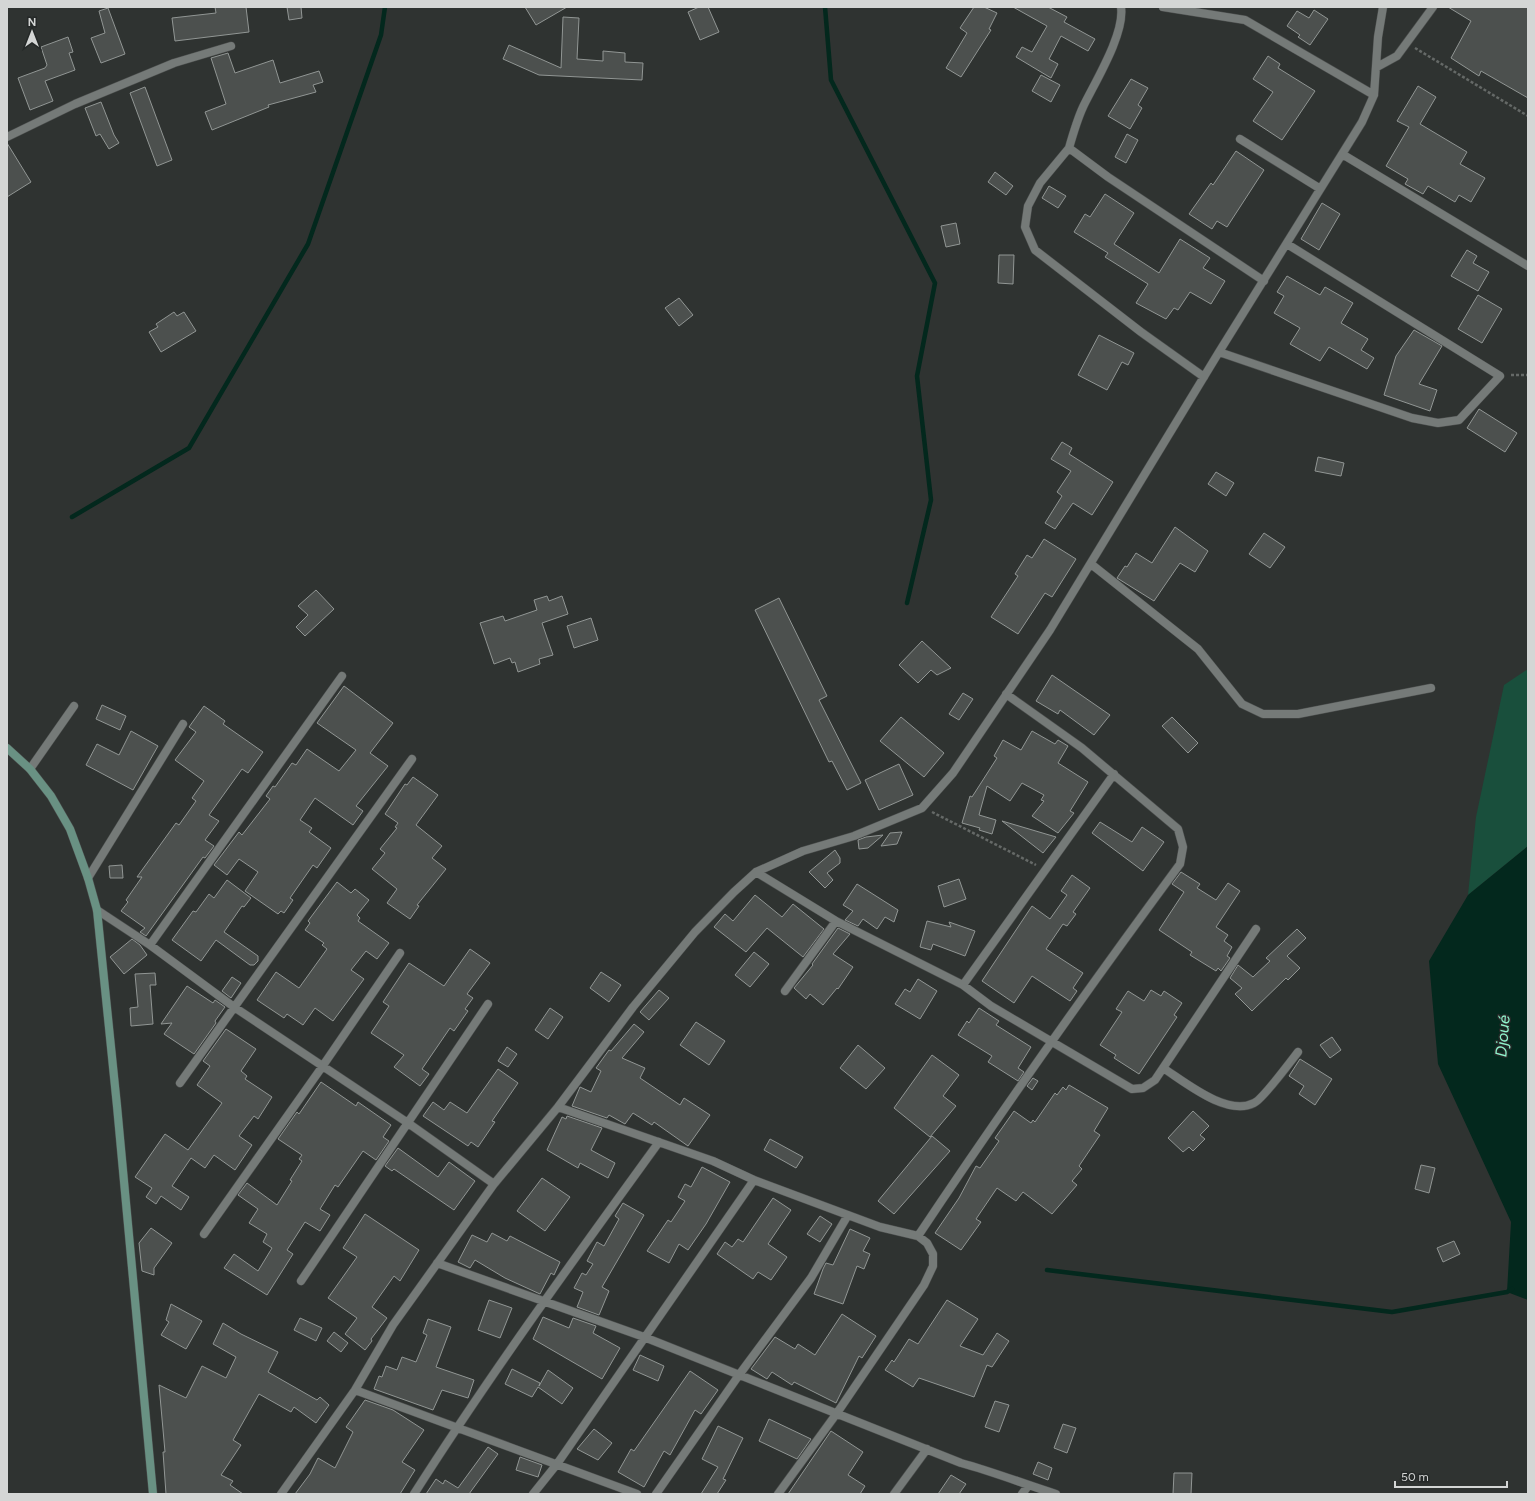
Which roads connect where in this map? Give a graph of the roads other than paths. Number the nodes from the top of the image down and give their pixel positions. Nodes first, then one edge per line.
1 (1121, 7) edge
2 (1163, 7) edge
3 (1383, 7) edge
4 (1433, 7) edge
5 (231, 46) dead end
6 (1377, 67) junction
7 (1374, 95) junction
8 (7, 137) edge
9 (1240, 139) dead end
10 (1069, 148) junction
11 (1342, 154) junction
12 (1319, 188) junction
13 (1287, 244) junction
14 (1528, 266) edge
15 (1264, 281) junction
16 (1219, 352) junction
17 (1204, 377) junction
18 (1091, 564) junction
19 (342, 676) dead end
20 (1431, 688) dead end
21 (1006, 694) junction
22 (74, 706) dead end
23 (183, 724) dead end
24 (7, 748) edge
25 (412, 760) dead end
26 (30, 769) junction
27 (1114, 774) junction
28 (756, 872) junction
29 (88, 878) junction
30 (97, 910) junction
31 (836, 921) junction
32 (1256, 928) dead end
33 (150, 945) junction
34 (400, 953) dead end
35 (963, 985) junction
36 (785, 991) dead end
37 (488, 1004) dead end
38 (234, 1008) junction
39 (1052, 1043) junction
40 (1298, 1052) dead end
41 (322, 1066) junction
42 (1163, 1068) junction
43 (180, 1083) dead end
44 (558, 1107) junction
45 (408, 1123) junction
46 (659, 1142) junction
47 (754, 1180) junction
48 (494, 1184) junction
49 (848, 1215) junction
50 (204, 1234) dead end
51 (918, 1236) junction
52 (437, 1263) junction
53 (302, 1281) dead end
54 (543, 1301) junction
55 (644, 1337) junction
56 (739, 1375) junction
57 (355, 1390) junction
58 (837, 1413) junction
59 (457, 1426) junction
60 (928, 1449) junction
61 (557, 1464) junction
62 (1028, 1486) junction
63 (153, 1494) edge
64 (280, 1494) edge
65 (414, 1494) edge
66 (533, 1494) edge
67 (637, 1494) edge
68 (656, 1494) edge
69 (778, 1494) edge
70 (894, 1494) edge
71 (1022, 1494) edge
72 (1056, 1494) edge

1 - 10 street
2 - 7 street
3 - 6 street
4 - 6 street
5 - 8 street
6 - 7 street
7 - 11 street
9 - 12 street
10 - 15 street
10 - 17 street
11 - 12 street
11 - 14 street
12 - 13 street
13 - 15 street
13 - 16 street
15 - 16 street
16 - 17 street
17 - 18 street
18 - 20 street
18 - 21 street
19 - 33 street
21 - 27 street
21 - 28 street
22 - 26 street
23 - 29 street
24 - 26 street
25 - 38 street
26 - 29 street
27 - 35 street
27 - 39 street
28 - 31 street
28 - 44 street
29 - 30 street
30 - 33 street
30 - 63 street
31 - 35 street
31 - 36 street
32 - 42 street
33 - 38 street
34 - 41 street
35 - 39 street
37 - 45 street
38 - 41 street
38 - 43 street
39 - 42 street
39 - 51 street
40 - 42 street
41 - 45 street
41 - 50 street
44 - 46 street
44 - 48 street
45 - 48 street
45 - 53 street
46 - 47 street
46 - 54 street
47 - 49 street
47 - 55 street
48 - 52 street
49 - 51 street
49 - 56 street
51 - 58 street
52 - 54 street
52 - 57 street
54 - 55 street
54 - 59 street
55 - 56 street
55 - 61 street
56 - 58 street
56 - 68 street
57 - 59 street
57 - 64 street
58 - 60 street
58 - 69 street
59 - 61 street
59 - 65 street
60 - 62 street
60 - 70 street
61 - 66 street
61 - 67 street
62 - 71 street
62 - 72 street

